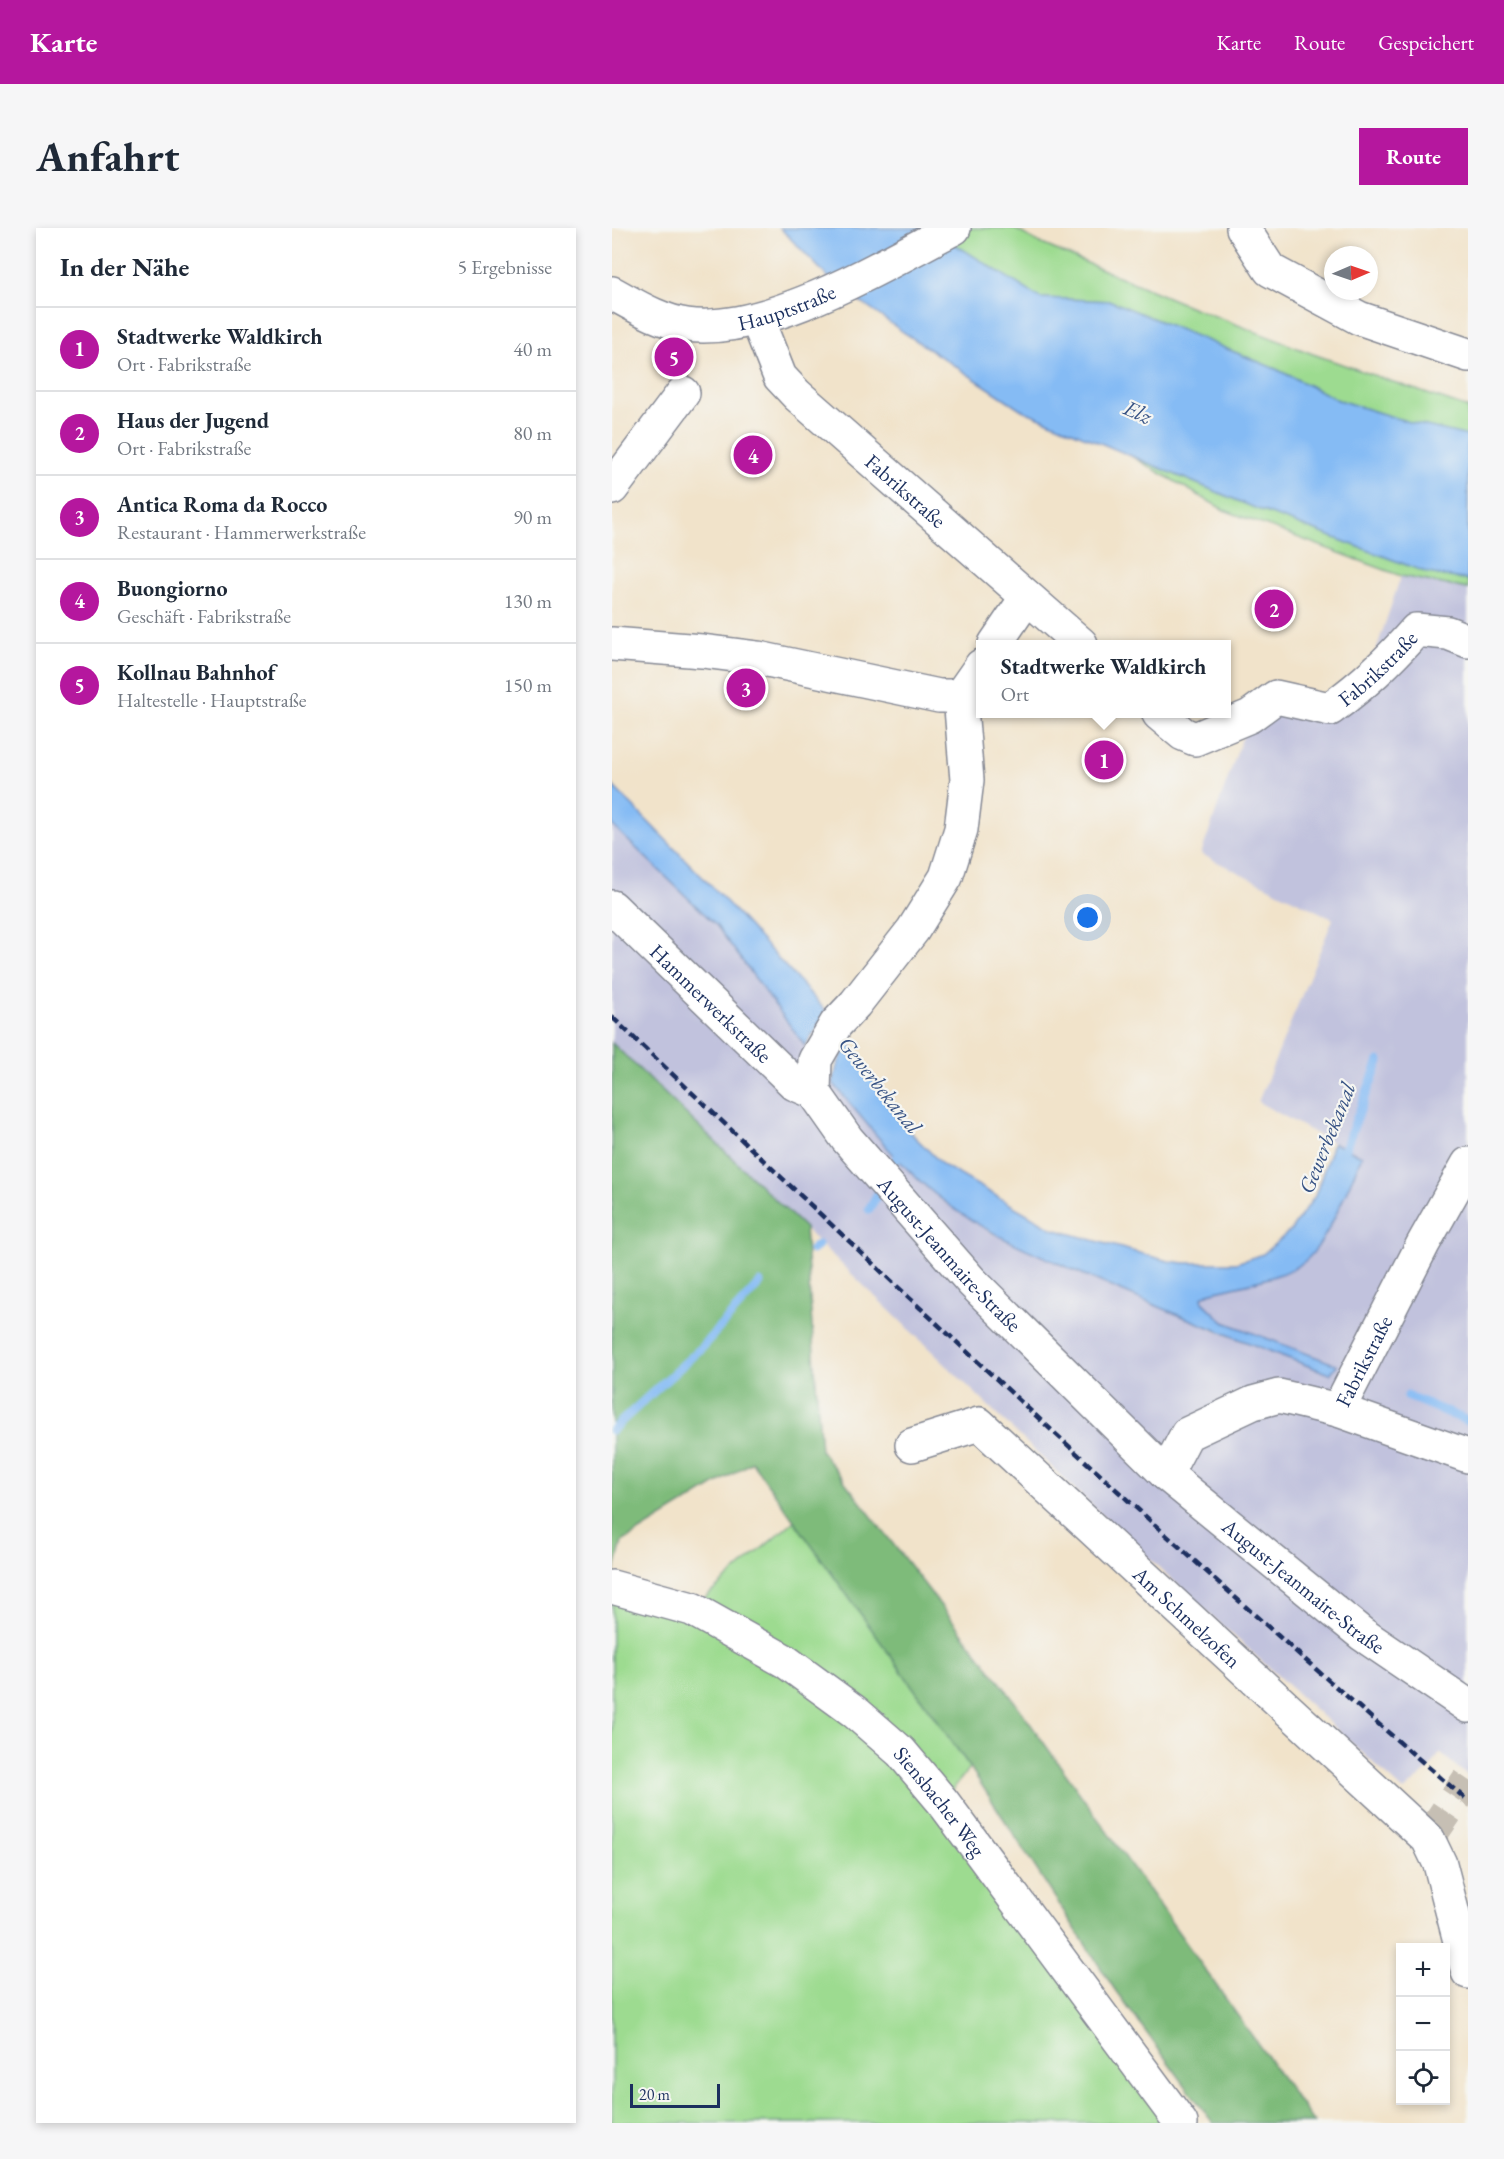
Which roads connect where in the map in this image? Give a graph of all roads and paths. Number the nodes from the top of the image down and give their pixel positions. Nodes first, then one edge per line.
1 (954, 228) edge
2 (1243, 228) edge
3 (612, 293) edge
4 (757, 319) junction
5 (1468, 354) edge
6 (683, 393) dead end
7 (612, 488) edge
8 (1027, 597) junction
9 (998, 640) edge
10 (1075, 640) edge
11 (1468, 642) edge
12 (612, 644) edge
13 (976, 673) edge
14 (960, 696) junction
15 (1164, 718) edge
16 (612, 907) edge
17 (815, 1076) junction
18 (1468, 1164) edge
19 (1338, 1410) junction
20 (912, 1445) dead end
21 (1468, 1456) edge
22 (1166, 1474) junction
23 (612, 1587) edge
24 (1468, 1706) edge
25 (1454, 1869) edge
26 (1468, 1972) edge
27 (1180, 2123) edge

1 - 4 street, Hauptstraße
2 - 5 street
3 - 4 street, Hauptstraße
4 - 8 street, Fabrikstraße
6 - 7 street
8 - 9 street
8 - 10 street, Fabrikstraße
11 - 15 street, Fabrikstraße
12 - 14 street
13 - 14 street
14 - 17 street
16 - 17 street, Hammerwerkstraße
17 - 22 street, August-Jeanmaire-Straße
18 - 19 street, Fabrikstraße
19 - 21 street
19 - 22 street, Fabrikstraße
20 - 25 street, Am Schmelzofen
22 - 24 street, August-Jeanmaire-Straße
23 - 27 street, Siensbacher Weg
25 - 26 street, Am Schmelzofen

